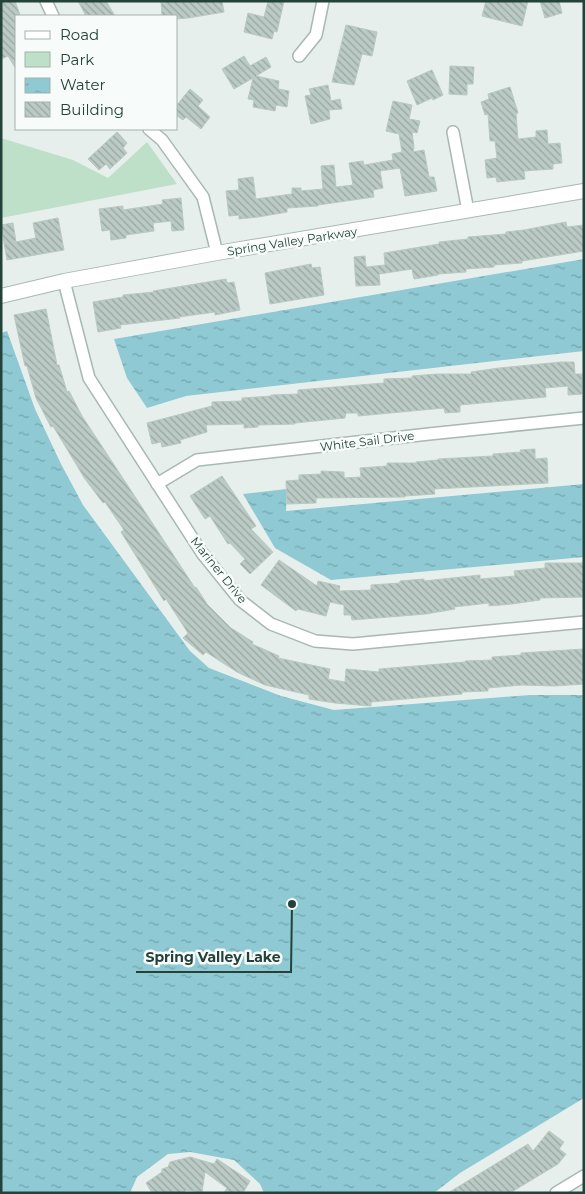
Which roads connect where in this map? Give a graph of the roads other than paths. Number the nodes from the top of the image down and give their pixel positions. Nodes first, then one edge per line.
1 (46, 1) edge
2 (323, 1) edge
3 (53, 15) edge
4 (299, 56) dead end
5 (150, 130) edge
6 (453, 132) dead end
7 (584, 191) edge
8 (468, 212) junction
9 (217, 253) junction
10 (64, 280) junction
11 (1, 296) edge
12 (584, 418) edge
13 (157, 484) junction
14 (584, 622) edge
15 (584, 1176) edge
16 (556, 1193) edge

1 - 3 street
2 - 4 street
5 - 9 street
6 - 8 street
7 - 8 street, Spring Valley Parkway
8 - 9 street, Spring Valley Parkway
9 - 10 street, Spring Valley Parkway
10 - 11 street, Spring Valley Parkway
10 - 13 street, Mariner Drive
12 - 13 street, White Sail Drive
13 - 14 street, Mariner Drive
15 - 16 street

